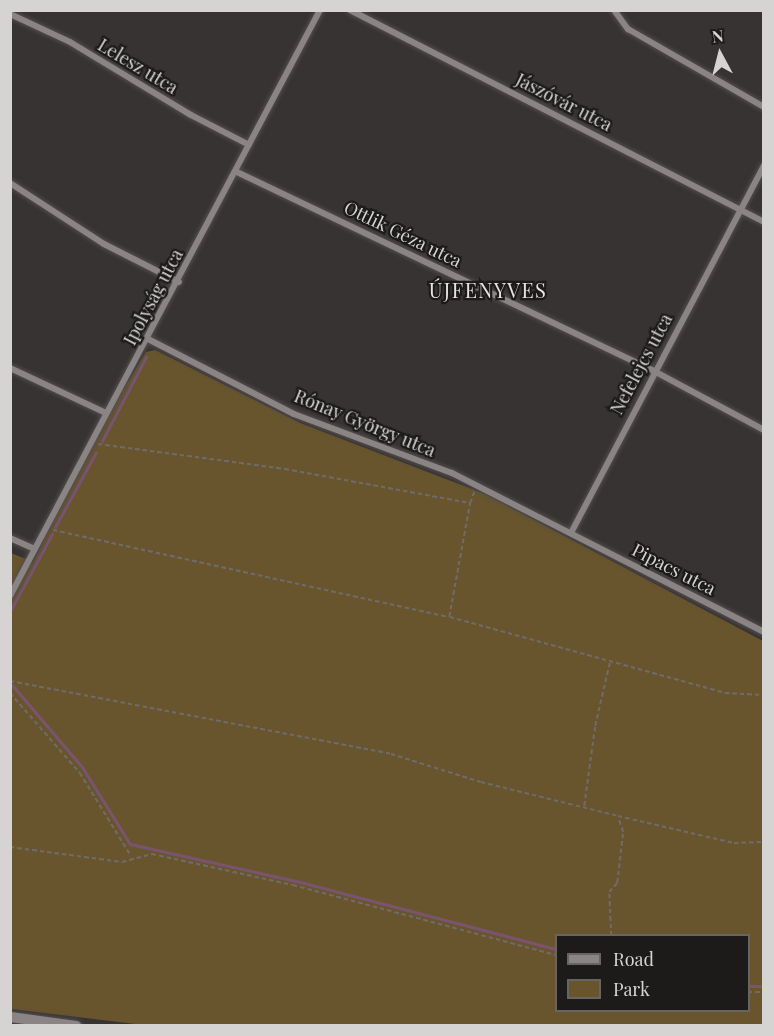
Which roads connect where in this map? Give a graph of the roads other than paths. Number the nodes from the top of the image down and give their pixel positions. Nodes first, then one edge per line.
1 (320, 10) edge
2 (350, 10) edge
3 (614, 10) edge
4 (10, 14) edge
5 (764, 106) edge
6 (249, 145) junction
7 (764, 165) edge
8 (237, 171) junction
9 (10, 183) edge
10 (740, 210) junction
11 (764, 222) edge
12 (179, 282) junction
13 (148, 339) junction
14 (10, 368) edge
15 (654, 371) junction
16 (106, 413) junction
17 (764, 430) edge
18 (571, 533) junction
19 (10, 538) edge
20 (34, 549) junction
21 (10, 596) edge
22 (764, 632) edge
23 (10, 1017) edge
24 (71, 1025) edge
25 (76, 1026) edge

1 - 6 street, Ipolyság utca
2 - 10 street, Jászóvár utca
3 - 5 street
4 - 6 street, Lelesz utca
6 - 8 street, Ipolyság utca
7 - 10 street, Nefelejcs utca
8 - 12 street, Ipolyság utca
8 - 15 street, Ottlik Géza utca
9 - 12 street
10 - 11 street, Jászóvár utca
10 - 15 street, Nefelejcs utca
12 - 13 street, Ipolyság utca
13 - 16 street, Ipolyság utca
13 - 18 street, Rónay György utca
14 - 16 street
15 - 17 street, Ottlik Géza utca
15 - 18 street, Nefelejcs utca
16 - 20 street, Ipolyság utca
18 - 22 street, Pipacs utca
19 - 20 street
20 - 21 street, Ipolyság utca
23 - 24 main road
24 - 25 main road

